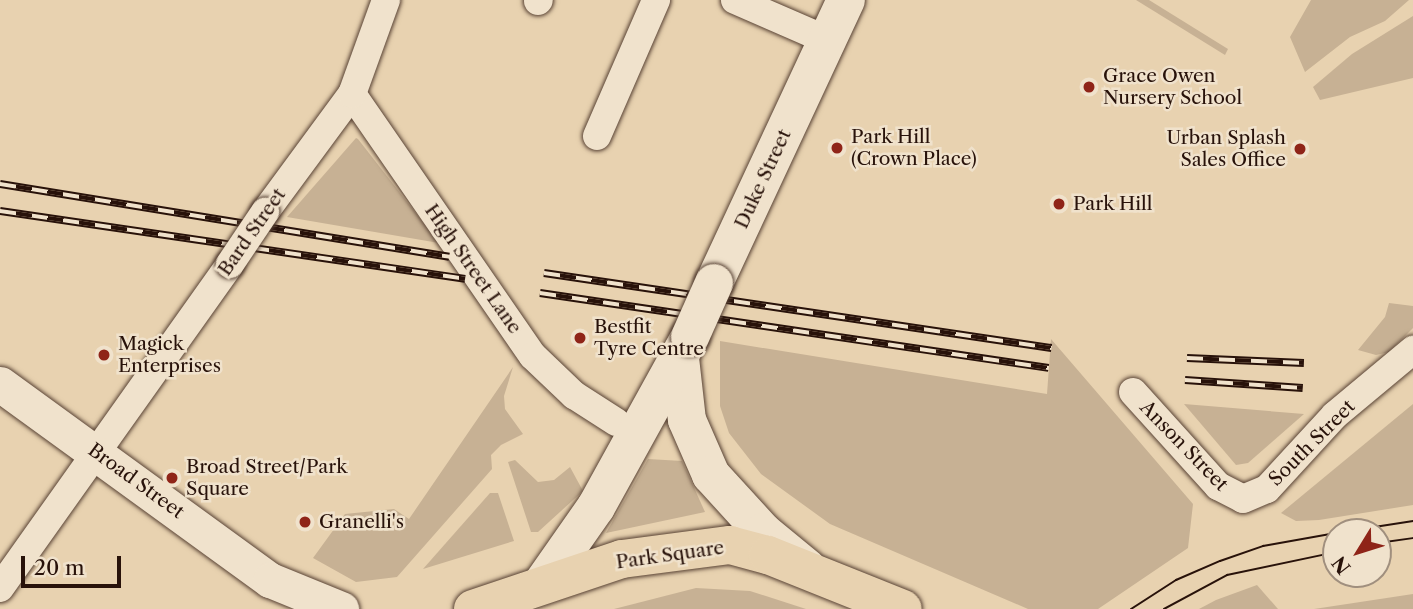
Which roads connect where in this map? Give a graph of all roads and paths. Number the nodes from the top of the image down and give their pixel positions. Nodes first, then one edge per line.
1 (386, 0) edge
2 (656, 0) edge
3 (735, 0) edge
4 (846, 0) edge
5 (827, 40) junction
6 (352, 94) junction
7 (597, 136) dead end
8 (685, 348) junction
9 (1413, 350) edge
10 (0, 384) edge
11 (1133, 392) dead end
12 (615, 422) dead end
13 (98, 453) junction
14 (1238, 498) joint
15 (814, 574) junction
16 (542, 584) junction
17 (0, 588) edge
18 (277, 595) edge
19 (341, 609) edge
20 (473, 609) edge
21 (903, 609) edge

1 - 6 street, Bard Street
2 - 7 street
3 - 5 street
4 - 5 main road, Duke Street
5 - 8 main road, Duke Street, bridge
6 - 12 street, High Street Lane
6 - 13 street, Bard Street, bridge
8 - 15 main road
8 - 16 main road, Duke Street
9 - 14 street, South Street
10 - 13 street, Broad Street
11 - 14 street, Anson Street
13 - 17 street, Bard Street
13 - 18 street, Broad Street
15 - 16 highway, Park Square
15 - 21 highway, Park Square
16 - 20 highway, Park Square
18 - 19 street, Broad Street

